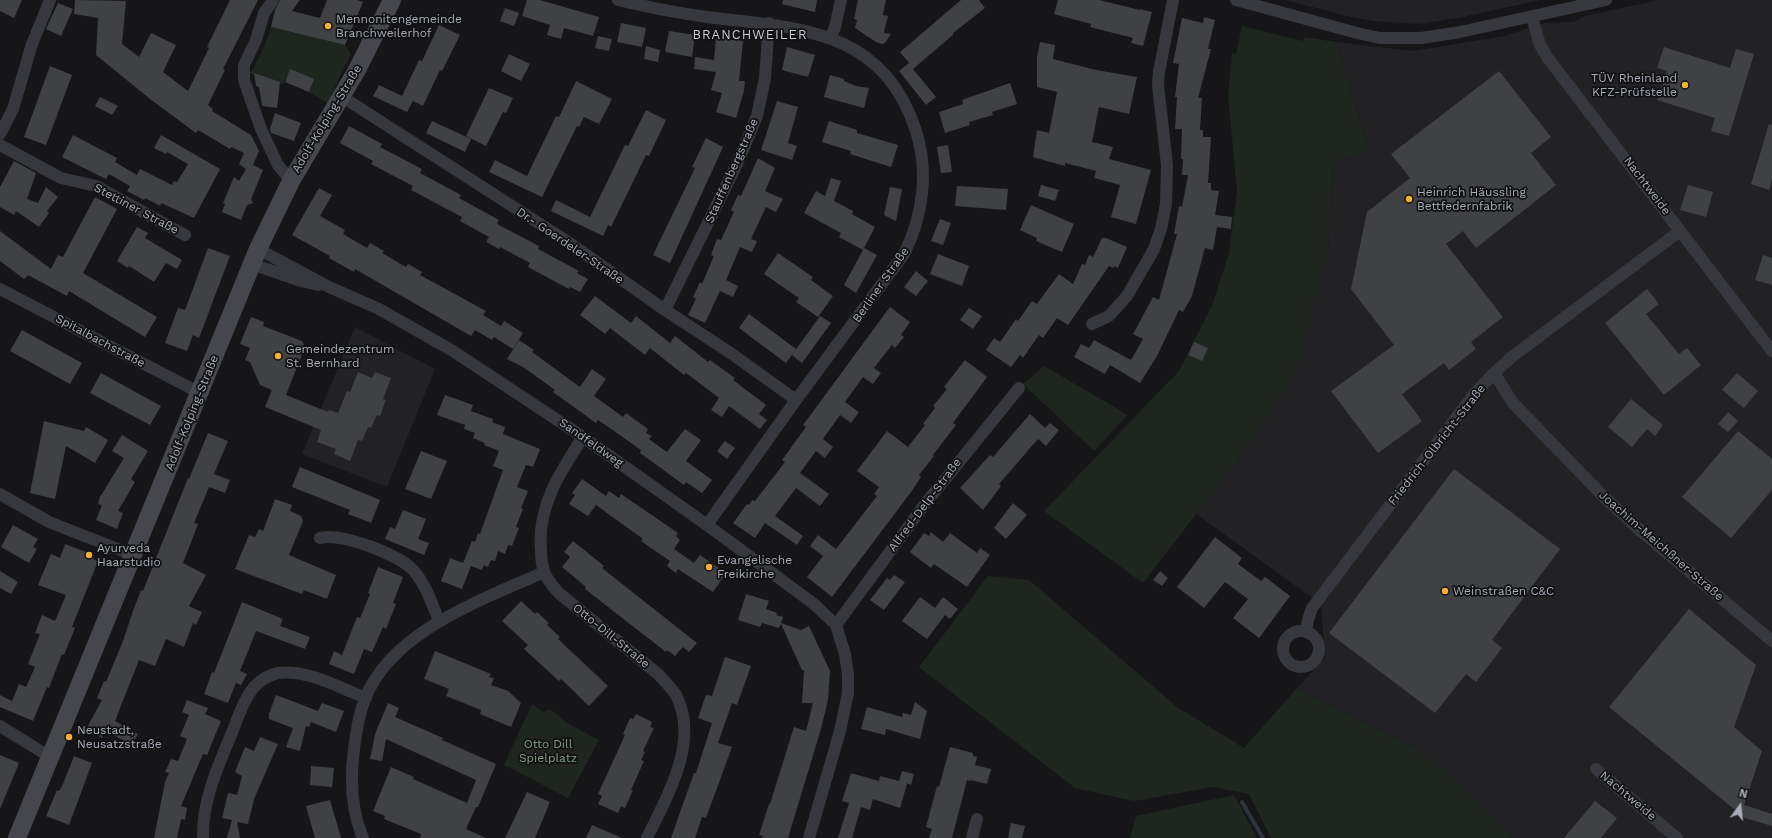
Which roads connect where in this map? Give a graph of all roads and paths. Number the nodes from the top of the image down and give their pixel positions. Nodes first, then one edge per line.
1 (50, 0) edge
2 (273, 0) edge
3 (392, 0) edge
4 (618, 0) edge
5 (841, 0) edge
6 (1173, 0) edge
7 (1236, 0) edge
8 (1606, 0) edge
9 (1532, 16) junction
10 (769, 23) junction
11 (830, 38) junction
12 (341, 96) junction
13 (0, 134) edge
14 (0, 145) edge
15 (291, 181) junction
16 (1680, 231) junction
17 (185, 235) dead end
18 (255, 256) junction
19 (330, 287) junction
20 (0, 289) edge
21 (665, 310) junction
22 (1092, 324) dead end
23 (1772, 351) edge
24 (1494, 372) junction
25 (1019, 388) dead end
26 (200, 393) junction
27 (796, 400) junction
28 (583, 437) junction
29 (0, 494) edge
30 (706, 525) junction
31 (320, 538) dead end
32 (133, 556) junction
33 (544, 572) junction
34 (439, 621) junction
35 (836, 624) junction
36 (1306, 632) dead end
37 (1772, 641) edge
38 (366, 698) junction
39 (0, 726) edge
40 (50, 757) junction
41 (1596, 770) dead end
42 (977, 819) dead end
43 (17, 838) edge
44 (203, 838) edge
45 (363, 838) edge
46 (647, 838) edge
47 (809, 838) edge
48 (972, 838) edge
49 (1677, 838) edge

1 - 13 street
2 - 15 street
3 - 12 street, Adolf-Kolping-Straße
4 - 10 street, Berliner Straße
5 - 11 street
6 - 22 street
7 - 9 street
8 - 9 street
9 - 16 street, Nachtweide
10 - 11 street, Berliner Straße
10 - 21 street, Stauffenbergstraße
11 - 27 street, Berliner Straße
12 - 15 street, Adolf-Kolping-Straße
12 - 21 street, Dr.- Goerdeler-Straße
14 - 17 street, Stettiner Straße
15 - 18 street, Adolf-Kolping-Straße
16 - 23 street, Nachtweide
16 - 24 street, Friedrich-Olbricht-Straße
18 - 19 street, Sandfeldweg
18 - 19 street, Sandfeldweg
18 - 26 street, Adolf-Kolping-Straße
19 - 28 street, Sandfeldweg
20 - 26 street, Spitalbachstraße
21 - 27 street, Dr.- Goerdeler-Straße
24 - 36 street, Friedrich-Olbricht-Straße
24 - 37 street, Joachim-Meichßner-Straße
25 - 35 street, Alfred-Delp-Straße
26 - 32 street, Adolf-Kolping-Straße
27 - 30 street, Berliner Straße
28 - 30 street, Sandfeldweg
28 - 33 street, Otto-Dill-Straße
29 - 32 street
30 - 35 street, Sandfeldweg
31 - 34 street
32 - 40 street, Adolf-Kolping-Straße
33 - 34 street
33 - 46 street, Otto-Dill-Straße
34 - 38 street
35 - 47 street
38 - 44 street
38 - 45 street
39 - 40 street
40 - 43 street, Adolf-Kolping-Straße
41 - 49 street, Nachtweide
42 - 48 street

